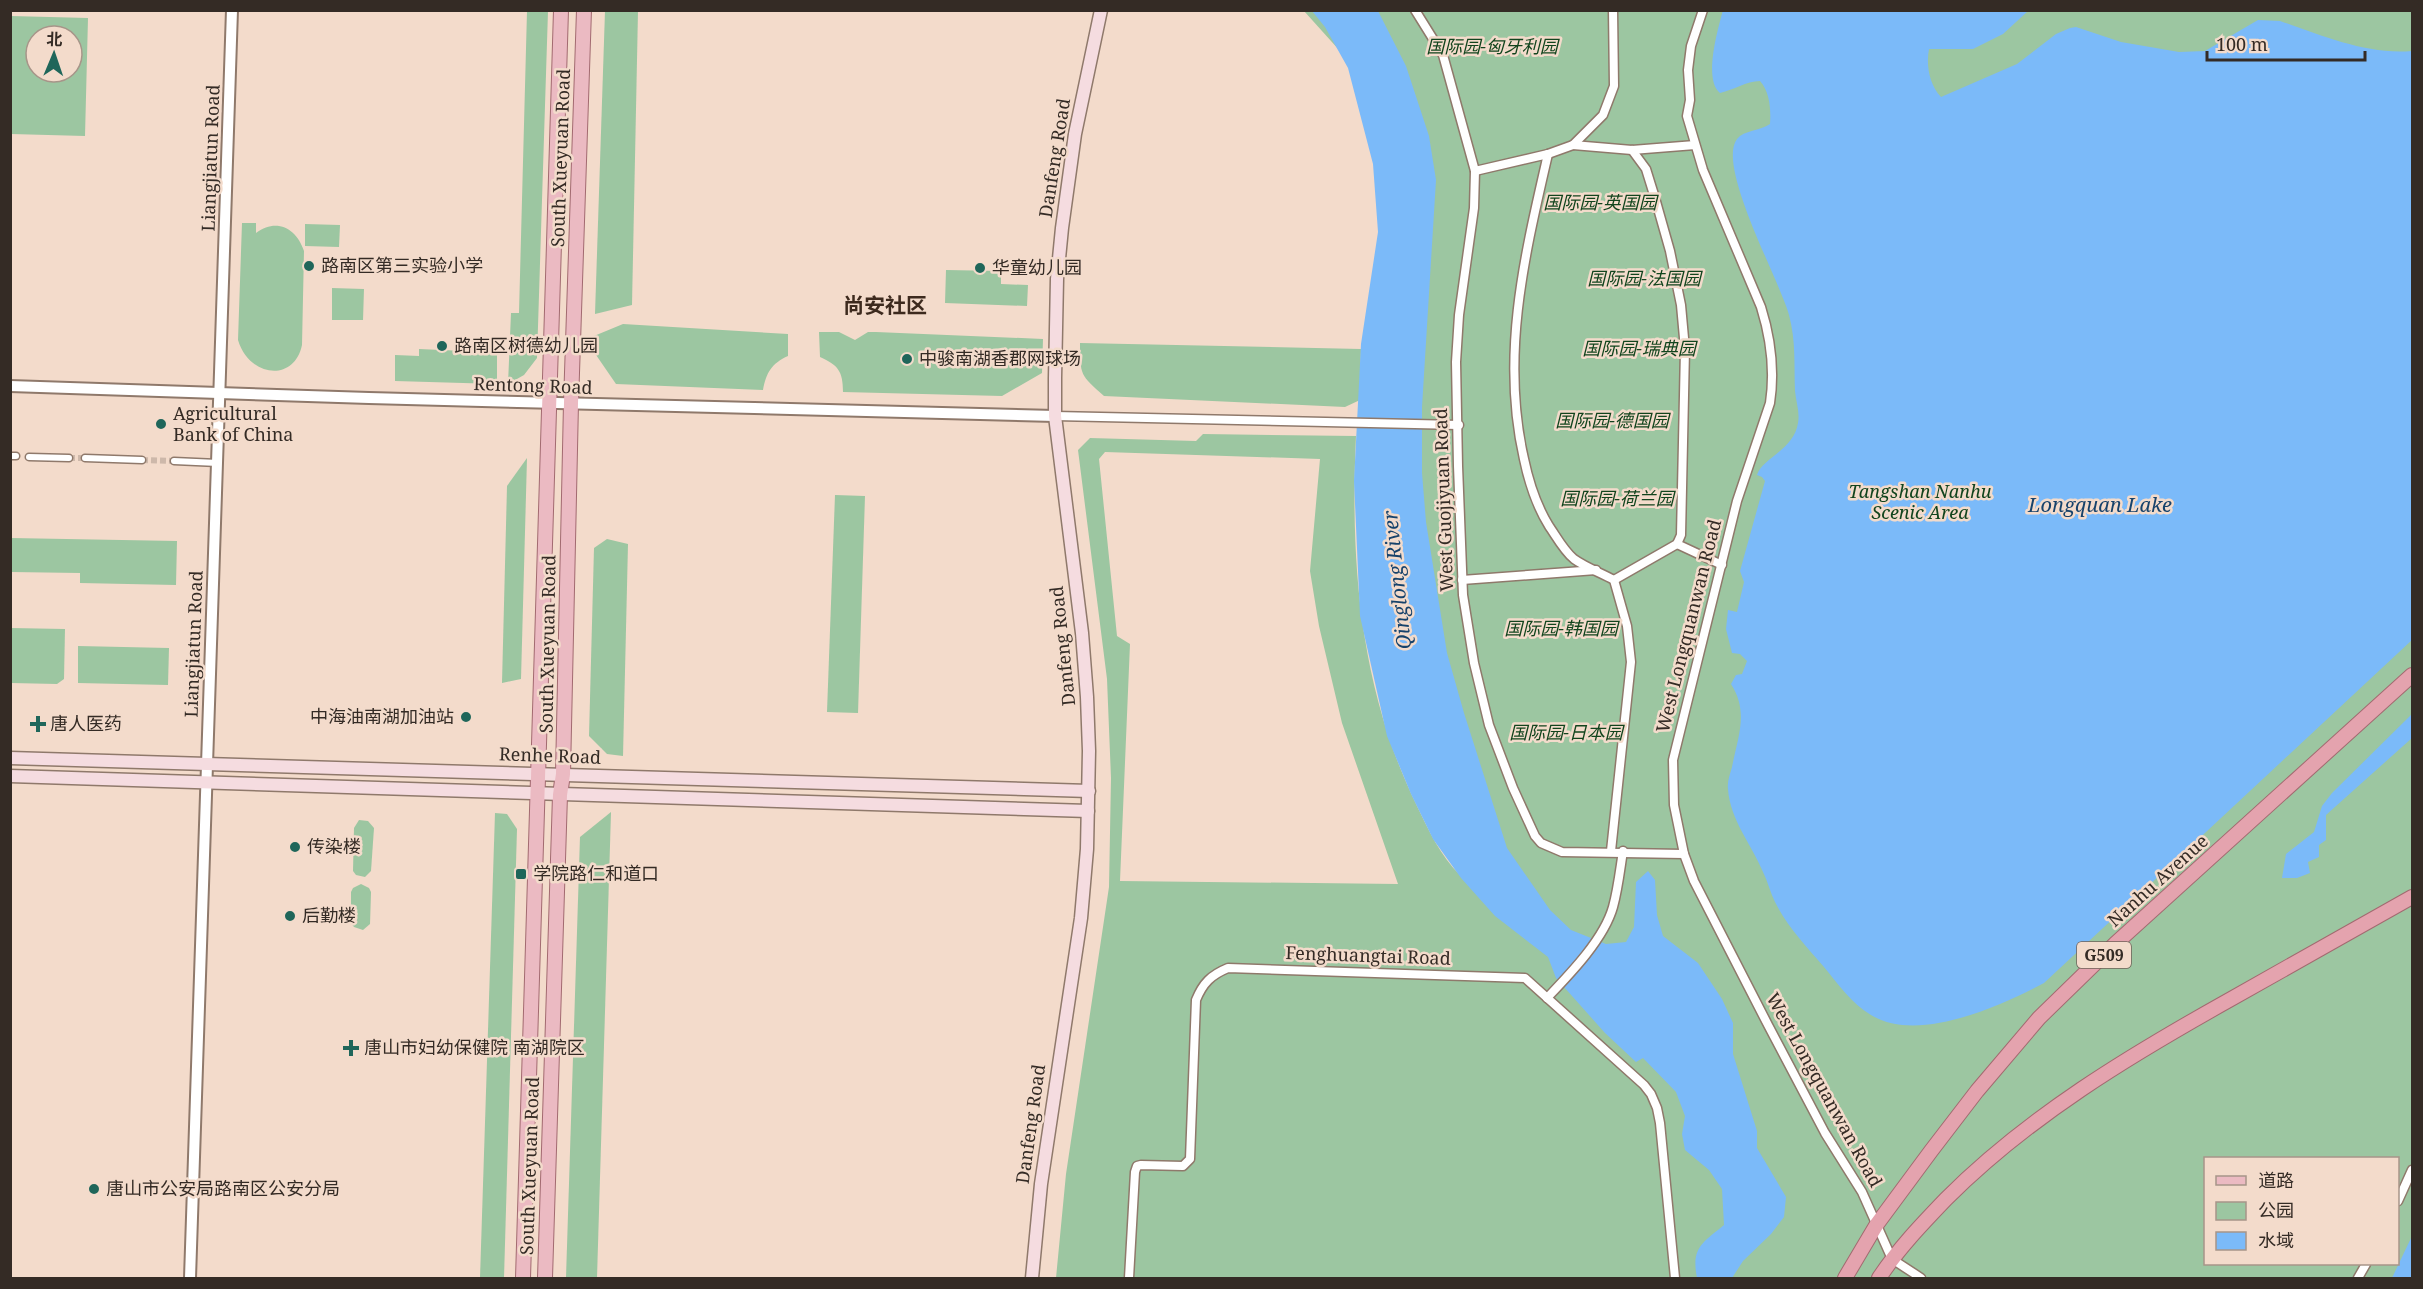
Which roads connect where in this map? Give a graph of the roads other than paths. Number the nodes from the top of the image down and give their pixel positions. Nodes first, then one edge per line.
1 (232, 10) edge
2 (561, 10) edge
3 (584, 10) edge
4 (1101, 10) edge
5 (1415, 10) edge
6 (1613, 10) edge
7 (1703, 10) edge
8 (1573, 145) junction
9 (1695, 145) junction
10 (1632, 150) junction
11 (1548, 154) junction
12 (1475, 171) junction
13 (10, 386) edge
14 (219, 392) junction
15 (548, 402) junction
16 (571, 403) junction
17 (1055, 416) junction
18 (1459, 425) junction
19 (29, 457) dead end
20 (69, 458) tunnel mouth
21 (85, 458) tunnel mouth
22 (142, 460) tunnel mouth
23 (174, 461) tunnel mouth
24 (218, 463) junction
25 (1677, 544) junction
26 (1722, 565) junction
27 (1596, 570) junction
28 (1462, 580) junction
29 (1614, 580) junction
30 (2412, 675) edge
31 (10, 758) edge
32 (206, 765) junction
33 (537, 773) junction
34 (563, 774) junction
35 (10, 776) edge
36 (205, 782) junction
37 (1089, 791) junction
38 (536, 794) junction
39 (560, 795) junction
40 (1088, 811) junction
41 (1611, 851) junction
42 (1623, 851) junction
43 (1683, 854) junction
44 (2412, 897) edge
45 (1547, 998) junction
46 (2412, 1170) edge
47 (2399, 1197) edge
48 (1876, 1224) junction
49 (1892, 1258) junction
50 (190, 1278) edge
51 (523, 1278) edge
52 (545, 1278) edge
53 (1032, 1278) edge
54 (1130, 1278) edge
55 (1675, 1278) edge
56 (1845, 1278) edge
57 (1879, 1278) edge
58 (1921, 1278) edge

1 - 14 street, Liangjiatun Road
2 - 15 main road, South Xueyuan Road
3 - 16 main road, South Xueyuan Road
4 - 17 main road, Danfeng Road
5 - 12 street, West Guojiyuan Road
6 - 8 street
7 - 9 street, West Longquanwan Road
8 - 10 street
8 - 11 street
9 - 10 street
9 - 26 street, West Longquanwan Road
10 - 25 street
11 - 12 street
11 - 27 street
12 - 18 street, West Guojiyuan Road
13 - 14 street, Rentong Road
14 - 15 street, Rentong Road
14 - 24 street, Liangjiatun Road
15 - 16 street, Rentong Road
15 - 33 main road, South Xueyuan Road
16 - 17 street, Rentong Road
16 - 34 main road, South Xueyuan Road
17 - 18 street
17 - 37 main road, Danfeng Road
18 - 28 street, West Guojiyuan Road
19 - 20 street
21 - 22 street
23 - 24 street
24 - 32 street, Liangjiatun Road
25 - 26 street
25 - 29 street
26 - 43 street, West Longquanwan Road
27 - 28 street
27 - 29 street
28 - 41 street, West Guojiyuan Road
29 - 41 street
30 - 48 highway, Nanhu Avenue / G509
31 - 32 main road, Renhe Road
32 - 33 main road, Renhe Road
32 - 36 street, Liangjiatun Road
33 - 34 main road, Renhe Road
33 - 38 main road, South Xueyuan Road
34 - 37 main road, Renhe Road
34 - 39 main road, South Xueyuan Road
35 - 36 main road
36 - 38 main road
36 - 50 street, Liangjiatun Road
37 - 40 main road, Danfeng Road
38 - 39 main road
38 - 51 main road, South Xueyuan Road
39 - 40 main road
39 - 52 main road, South Xueyuan Road
40 - 53 main road, Danfeng Road
41 - 42 street, West Guojiyuan Road
42 - 43 street, West Guojiyuan Road
42 - 45 street
43 - 48 street, West Longquanwan Road
44 - 49 highway
45 - 54 street, Fenghuangtai Road
45 - 55 street, Fenghuangtai Road
46 - 47 street
48 - 49 street, West Longquanwan Road
48 - 56 highway, Nanhu Avenue / G509
49 - 57 highway
49 - 58 street

